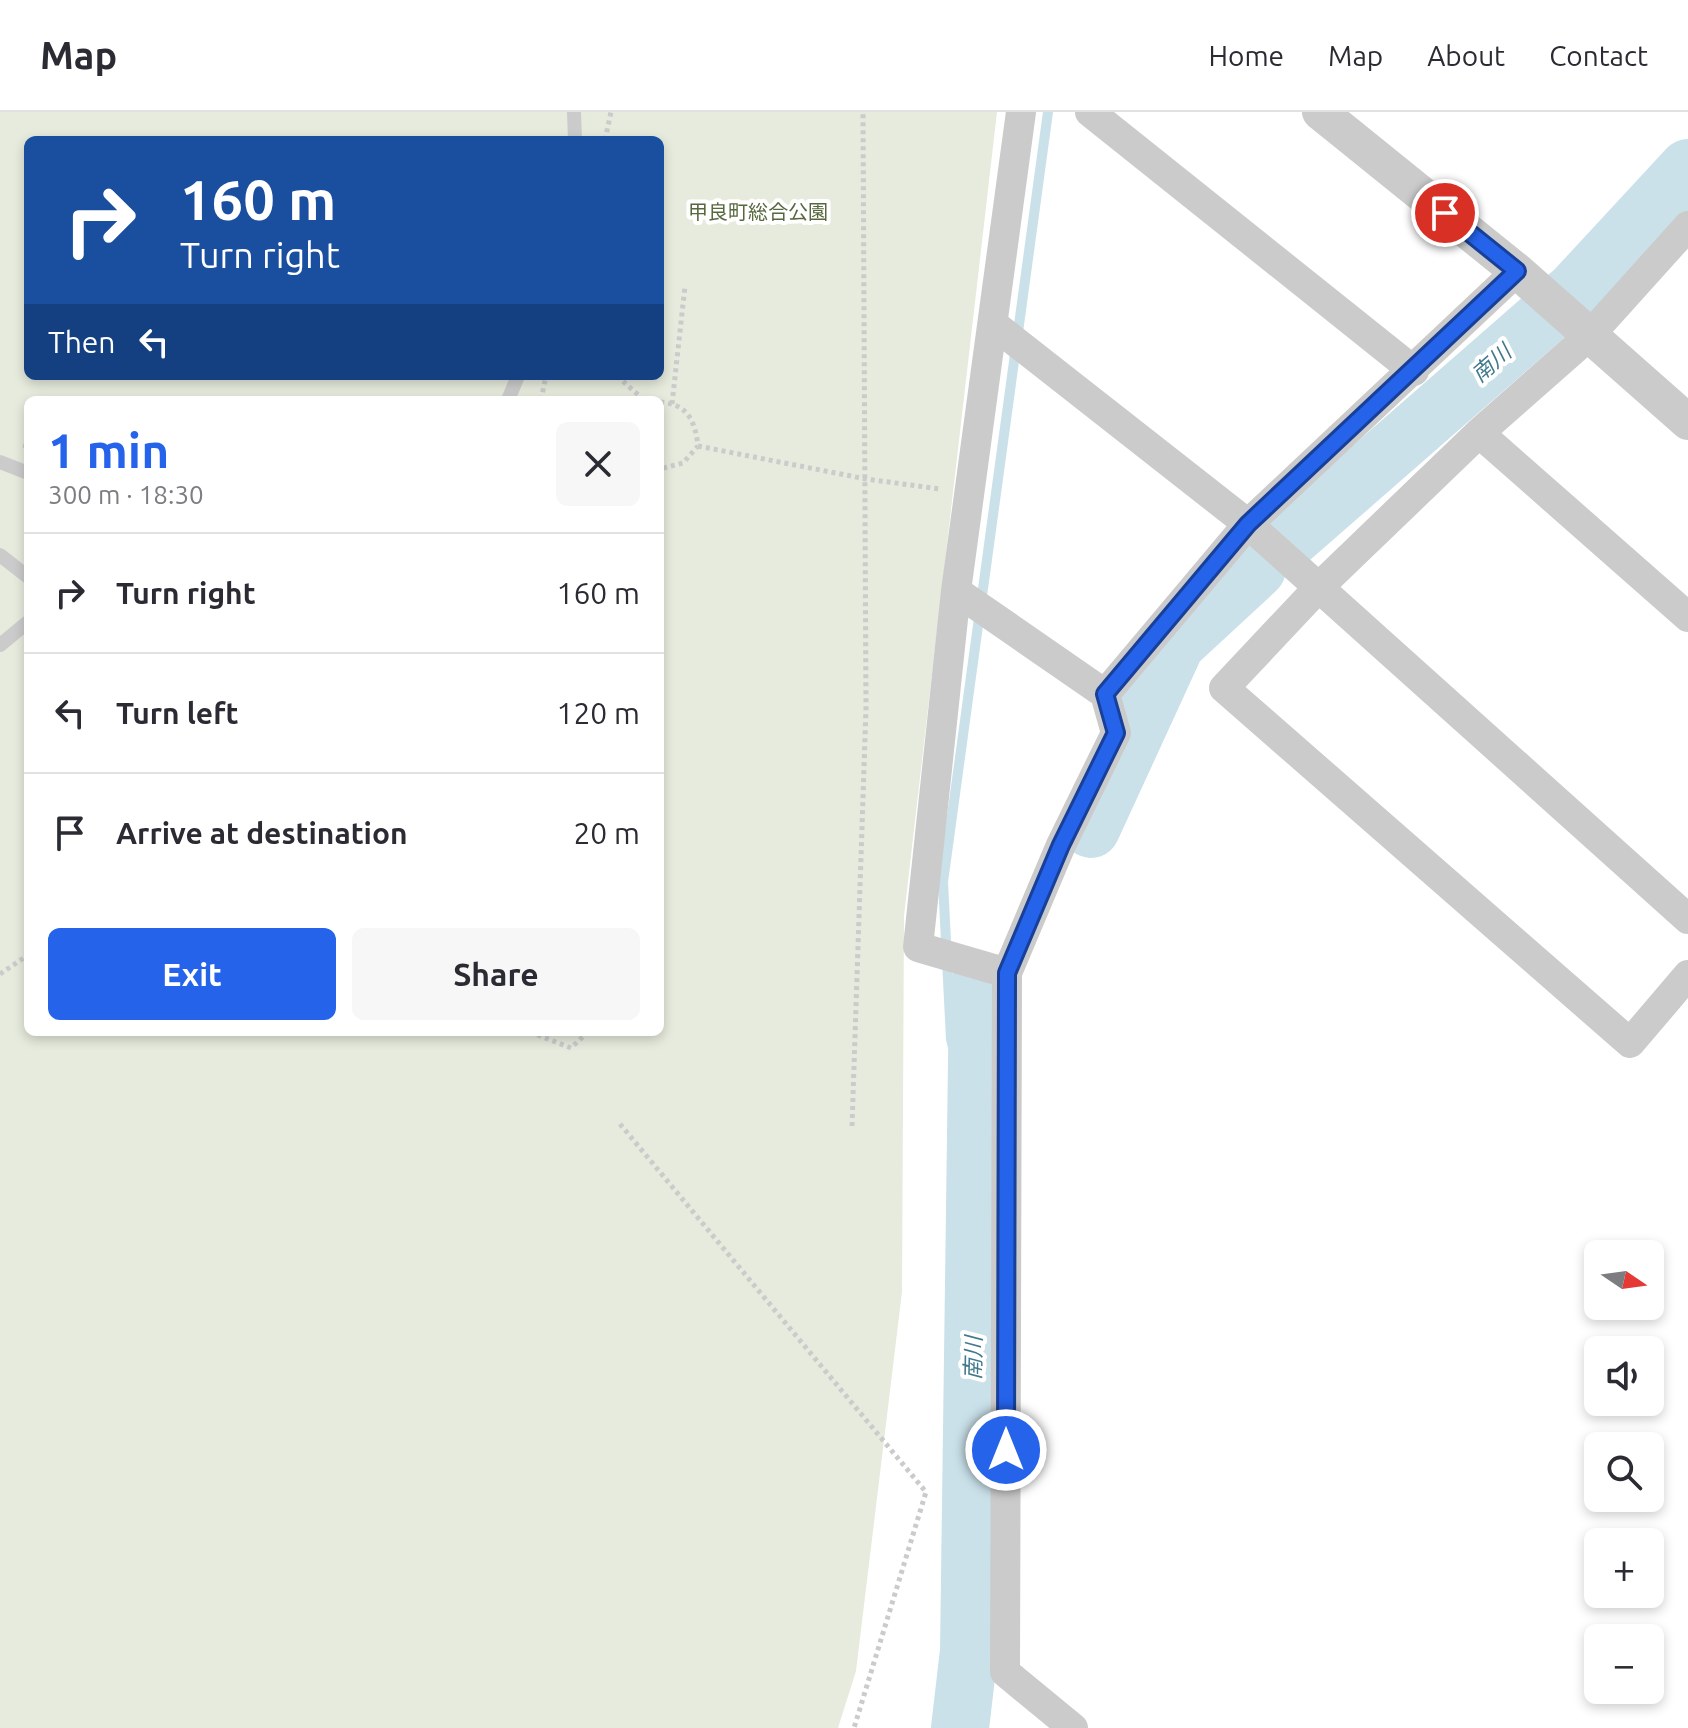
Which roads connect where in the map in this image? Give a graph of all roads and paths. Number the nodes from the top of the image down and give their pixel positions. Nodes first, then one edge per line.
1 (574, 112) edge
2 (611, 112) edge
3 (863, 112) edge
4 (1021, 112) edge
5 (1090, 112) edge
6 (1325, 113) edge
7 (575, 136) edge
8 (606, 136) edge
9 (1688, 226) edge
10 (1517, 271) junction
11 (685, 286) dead end
12 (993, 324) junction
13 (1589, 336) junction
14 (1414, 371) junction
15 (622, 380) edge
16 (640, 396) edge
17 (664, 403) edge
18 (672, 404) junction
19 (1688, 422) edge
20 (1479, 433) junction
21 (698, 446) junction
22 (0, 462) edge
23 (664, 468) edge
24 (24, 471) edge
25 (866, 479) junction
26 (969, 493) junction
27 (1248, 524) junction
28 (0, 555) edge
29 (24, 574) edge
30 (1320, 586) junction
31 (956, 591) junction
32 (1688, 617) edge
33 (24, 625) edge
34 (0, 645) edge
35 (1105, 694) junction
36 (1688, 919) edge
37 (24, 958) edge
38 (1007, 973) junction
39 (0, 974) edge
40 (1688, 975) edge
41 (540, 1036) edge
42 (584, 1036) edge
43 (620, 1124) dead end
44 (852, 1126) dead end
45 (854, 1728) edge
46 (1073, 1728) edge

1 - 7 lane
2 - 8 path
3 - 25 path
4 - 12 street
5 - 14 street
6 - 10 street
9 - 13 street
10 - 13 street
10 - 14 street
11 - 18 path
12 - 26 street
12 - 27 street
13 - 19 street
13 - 20 street
14 - 27 street
15 - 16 path
17 - 18 path
18 - 21 path
20 - 30 street
20 - 32 street
21 - 23 path
21 - 25 path
22 - 24 lane
25 - 26 path
25 - 44 path
26 - 31 street
27 - 30 street
27 - 35 street
28 - 29 lane
30 - 36 street
30 - 40 street
31 - 35 street
31 - 38 street
33 - 34 lane
35 - 38 street
37 - 39 path
38 - 46 street
41 - 42 path
43 - 45 path

